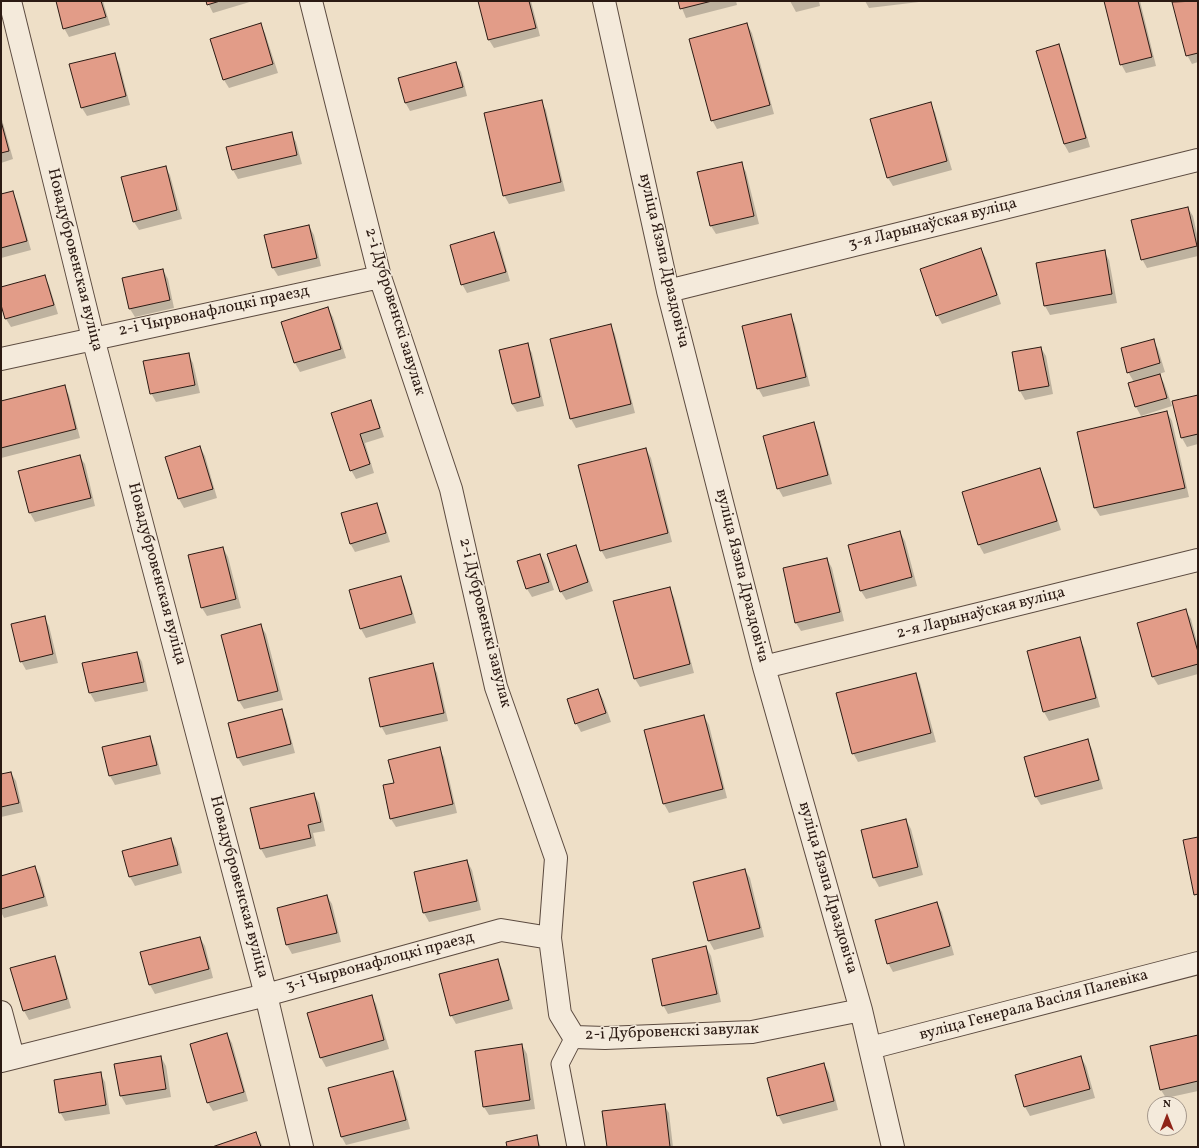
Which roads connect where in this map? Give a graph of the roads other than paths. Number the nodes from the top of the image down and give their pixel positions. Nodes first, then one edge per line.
1 (10, 1) edge
2 (311, 1) edge
3 (604, 1) edge
4 (1198, 160) edge
5 (380, 277) junction
6 (668, 291) junction
7 (93, 338) junction
8 (1, 359) edge
9 (1198, 560) edge
10 (764, 667) junction
11 (550, 938) junction
12 (1198, 963) edge
13 (266, 994) junction
14 (861, 1010) junction
15 (1, 1012) edge
16 (574, 1036) junction
17 (870, 1048) junction
18 (7, 1059) edge
19 (302, 1147) edge
20 (576, 1147) edge
21 (893, 1147) edge

1 - 7 street, Новадубровенская вуліца
2 - 5 street, 2-і Дубровенскі завулак
3 - 6 street, вуліца Язэпа Драздовіча
4 - 6 street, 3-я Ларынаўская вуліца
5 - 7 street, 2-і Чырвонафлоцкі праезд
5 - 11 street, 2-і Дубровенскі завулак
6 - 10 street, вуліца Язэпа Драздовіча
7 - 8 street, 2-і Чырвонафлоцкі праезд
7 - 13 street, Новадубровенская вуліца
9 - 10 street, 2-я Ларынаўская вуліца
10 - 14 street, вуліца Язэпа Драздовіча
11 - 13 street, 3-і Чырвонафлоцкі праезд
11 - 16 street, 2-і Дубровенскі завулак
12 - 17 street, вуліца Генерала Васіля Палевіка
13 - 18 street, 3-і Чырвонафлоцкі праезд
13 - 19 street, Новадубровенская вуліца
14 - 16 street, 2-і Дубровенскі завулак
14 - 17 street, вуліца Язэпа Драздовіча
15 - 18 street
16 - 20 lane
17 - 21 street, вуліца Язэпа Драздовіча

